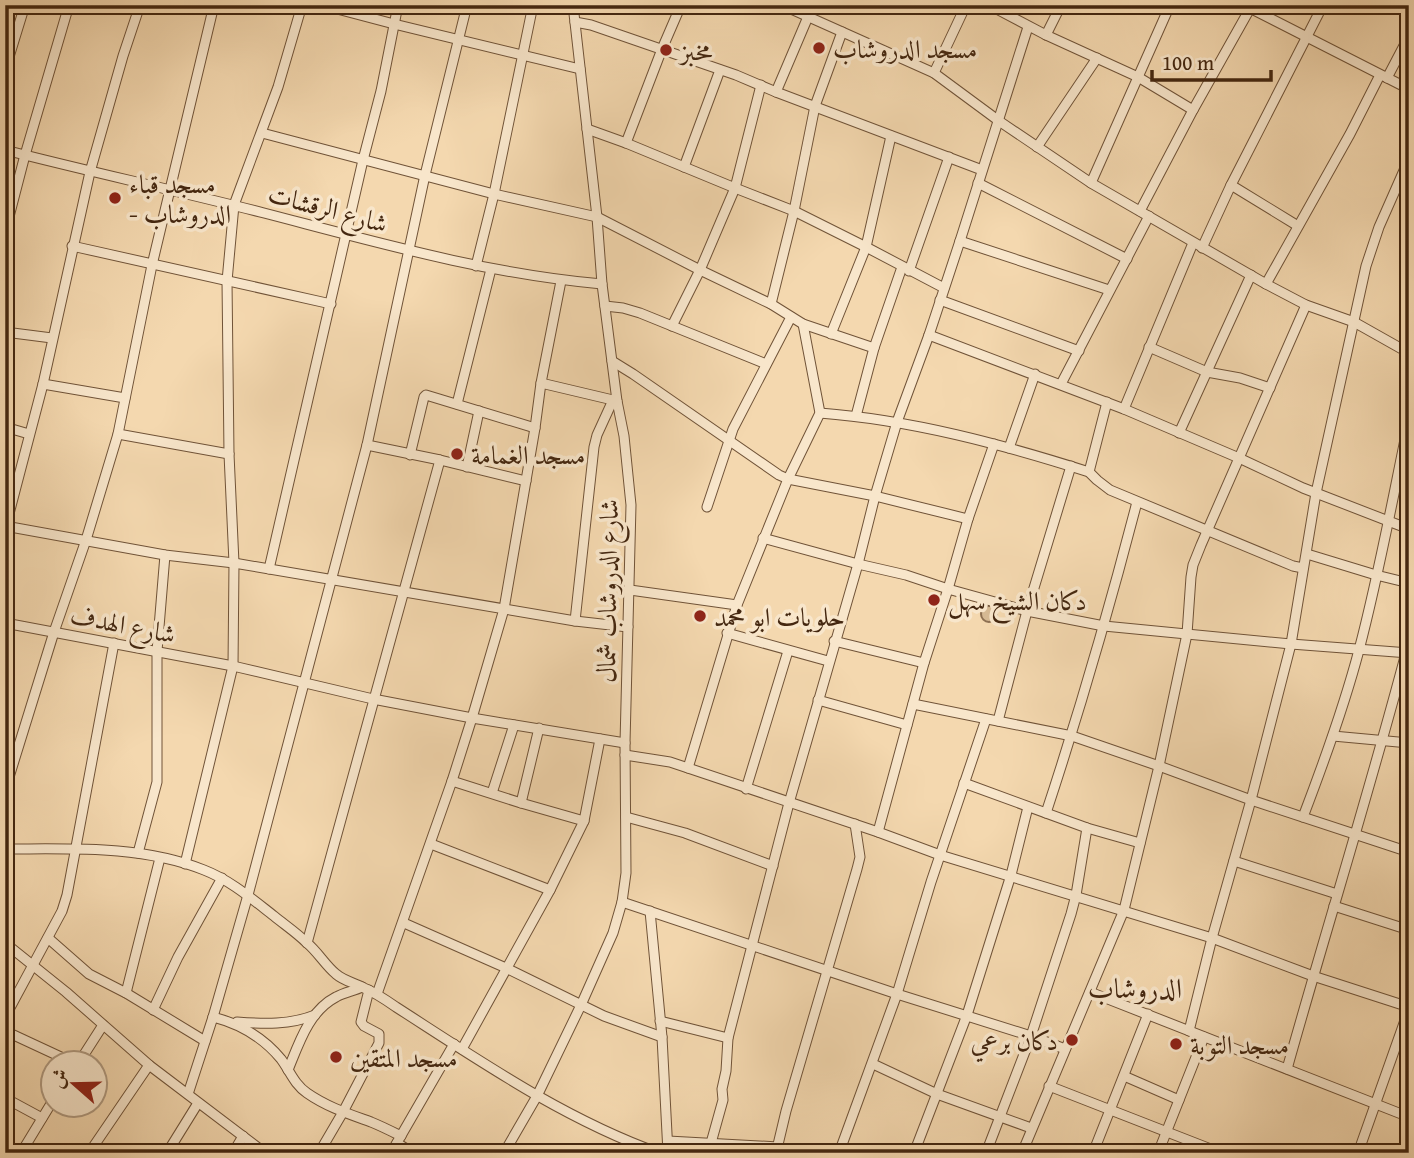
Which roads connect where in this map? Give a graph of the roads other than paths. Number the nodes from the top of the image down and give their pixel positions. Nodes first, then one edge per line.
1 (25, 5) edge
2 (69, 5) edge
3 (140, 5) edge
4 (214, 5) edge
5 (302, 5) edge
6 (323, 5) edge
7 (398, 5) edge
8 (467, 5) edge
9 (533, 5) edge
10 (573, 5) edge
11 (681, 5) edge
12 (782, 5) edge
13 (813, 5) edge
14 (966, 5) edge
15 (989, 5) edge
16 (1061, 5) edge
17 (1170, 5) edge
18 (1323, 5) edge
19 (1249, 6) edge
20 (807, 17) junction
21 (575, 22) junction
22 (394, 24) junction
23 (1028, 27) junction
24 (842, 32) junction
25 (1046, 35) junction
26 (1306, 36) junction
27 (1409, 36) edge
28 (459, 40) junction
29 (662, 49) junction
30 (524, 55) junction
31 (1097, 58) junction
32 (580, 69) junction
33 (5, 70) edge
34 (720, 70) junction
35 (934, 73) junction
36 (1384, 76) junction
37 (1138, 77) junction
38 (761, 85) junction
39 (1409, 89) edge
40 (776, 92) junction
41 (815, 106) junction
42 (1193, 110) junction
43 (999, 121) junction
44 (587, 129) junction
45 (262, 133) junction
46 (891, 136) junction
47 (626, 143) junction
48 (1037, 147) junction
49 (5, 150) edge
50 (25, 155) junction
51 (948, 157) junction
52 (1409, 159) edge
53 (363, 160) junction
54 (684, 167) junction
55 (982, 170) junction
56 (90, 172) junction
57 (425, 175) junction
58 (1405, 176) edge
59 (978, 183) junction
60 (1091, 183) junction
61 (1231, 186) junction
62 (735, 188) junction
63 (170, 189) junction
64 (494, 194) junction
65 (234, 205) junction
66 (794, 211) junction
67 (1144, 214) junction
68 (597, 217) junction
69 (1298, 226) junction
70 (5, 232) edge
71 (346, 234) junction
72 (960, 241) junction
73 (1193, 243) junction
74 (72, 246) junction
75 (866, 247) junction
76 (1202, 248) junction
77 (410, 251) junction
78 (1127, 259) junction
79 (152, 265) junction
80 (476, 266) junction
81 (491, 269) junction
82 (906, 269) junction
83 (701, 270) junction
84 (1251, 275) junction
85 (227, 281) junction
86 (561, 281) junction
87 (603, 284) junction
88 (1266, 284) junction
89 (944, 288) junction
90 (1110, 290) junction
91 (940, 300) junction
92 (331, 304) junction
93 (771, 304) junction
94 (1306, 305) junction
95 (605, 306) junction
96 (791, 317) junction
97 (1354, 322) junction
98 (803, 324) junction
99 (672, 326) junction
100 (5, 332) edge
101 (831, 334) junction
102 (929, 335) junction
103 (52, 338) junction
104 (1149, 347) junction
105 (874, 348) junction
106 (1079, 351) junction
107 (1409, 353) edge
108 (612, 361) junction
109 (766, 364) junction
110 (1207, 372) junction
111 (1035, 374) junction
112 (541, 383) junction
113 (43, 384) junction
114 (1061, 384) junction
115 (1270, 388) junction
116 (125, 398) junction
117 (615, 401) junction
118 (1107, 402) junction
119 (457, 404) junction
120 (1124, 409) junction
121 (479, 411) junction
122 (820, 413) junction
123 (856, 416) junction
124 (1409, 420) edge
125 (897, 422) junction
126 (5, 427) edge
127 (535, 428) junction
128 (1179, 432) junction
129 (29, 434) junction
130 (118, 434) junction
131 (729, 440) junction
132 (994, 444) junction
133 (367, 446) junction
134 (1009, 448) junction
135 (229, 454) junction
136 (410, 455) junction
137 (1239, 458) junction
138 (440, 460) junction
139 (1071, 466) junction
140 (467, 467) junction
141 (1089, 471) junction
142 (788, 478) junction
143 (526, 481) junction
144 (1316, 493) junction
145 (875, 496) junction
146 (1137, 502) junction
147 (707, 507) dead end
148 (968, 519) junction
149 (1388, 521) junction
150 (6, 527) edge
151 (1409, 529) edge
152 (1208, 531) junction
153 (763, 538) junction
154 (86, 540) junction
155 (1307, 554) junction
156 (165, 555) junction
157 (234, 563) junction
158 (858, 564) junction
159 (1303, 568) junction
160 (269, 569) junction
161 (1376, 575) junction
162 (332, 580) junction
163 (1409, 583) edge
164 (948, 589) junction
165 (630, 590) junction
166 (404, 593) junction
167 (737, 605) junction
168 (504, 609) junction
169 (1027, 611) junction
170 (575, 621) junction
171 (5, 623) edge
172 (1104, 626) junction
173 (628, 627) junction
174 (54, 632) junction
175 (727, 633) junction
176 (1187, 634) junction
177 (834, 641) junction
178 (114, 643) junction
179 (1291, 644) junction
180 (1359, 650) junction
181 (156, 651) junction
182 (788, 651) junction
183 (1407, 653) edge
184 (828, 661) junction
185 (924, 663) junction
186 (233, 666) junction
187 (303, 683) junction
188 (373, 699) junction
189 (818, 700) junction
190 (913, 704) junction
191 (472, 718) junction
192 (986, 719) junction
193 (998, 721) junction
194 (907, 724) junction
195 (514, 725) junction
196 (539, 728) junction
197 (1072, 736) junction
198 (1333, 736) junction
199 (600, 739) junction
200 (1382, 742) junction
201 (625, 743) junction
202 (1409, 743) edge
203 (625, 755) junction
204 (1158, 766) junction
205 (688, 768) junction
206 (8, 773) edge
207 (452, 780) junction
208 (964, 783) junction
209 (746, 789) junction
210 (5, 790) edge
211 (492, 793) junction
212 (1251, 800) junction
213 (521, 803) junction
214 (789, 803) junction
215 (1028, 807) junction
216 (1046, 813) junction
217 (626, 817) junction
218 (1303, 817) junction
219 (584, 821) junction
220 (855, 824) junction
221 (1087, 828) junction
222 (878, 832) junction
223 (1355, 833) junction
224 (1140, 843) junction
225 (431, 844) junction
226 (76, 848) junction
227 (5, 849) edge
228 (1409, 852) edge
229 (138, 853) junction
230 (940, 855) junction
231 (160, 858) junction
232 (1234, 861) junction
233 (185, 864) junction
234 (773, 866) junction
235 (1011, 875) junction
236 (222, 878) junction
237 (550, 890) junction
238 (1337, 894) junction
239 (248, 895) junction
240 (1076, 895) junction
241 (622, 902) junction
242 (1334, 906) junction
243 (1124, 910) junction
244 (650, 911) junction
245 (404, 923) junction
246 (1409, 930) edge
247 (1212, 937) junction
248 (48, 939) junction
249 (5, 943) edge
250 (307, 943) junction
251 (751, 945) junction
252 (33, 966) junction
253 (506, 968) junction
254 (828, 971) junction
255 (1313, 976) junction
256 (369, 990) junction
257 (1090, 992) junction
258 (126, 993) junction
259 (897, 994) junction
260 (581, 1005) junction
261 (1409, 1008) edge
262 (153, 1010) junction
263 (1147, 1014) junction
264 (315, 1015) junction
265 (967, 1015) junction
266 (5, 1017) edge
267 (213, 1017) junction
268 (660, 1021) junction
269 (232, 1022) junction
270 (103, 1025) junction
271 (5, 1031) edge
272 (1189, 1031) junction
273 (1031, 1036) junction
274 (662, 1037) junction
275 (1204, 1037) junction
276 (728, 1038) junction
277 (205, 1041) junction
278 (458, 1047) junction
279 (1065, 1049) junction
280 (48, 1050) edge
281 (86, 1050) edge
282 (873, 1064) junction
283 (149, 1065) junction
284 (1287, 1069) junction
285 (288, 1070) junction
286 (1124, 1076) junction
287 (1049, 1086) junction
288 (188, 1094) junction
289 (937, 1094) junction
290 (537, 1096) junction
291 (5, 1098) edge
292 (1179, 1100) junction
293 (198, 1103) junction
294 (1375, 1105) junction
295 (1110, 1110) junction
296 (343, 1112) junction
297 (38, 1116) edge
298 (1409, 1117) edge
299 (1000, 1118) junction
300 (41, 1120) edge
301 (1031, 1128) junction
302 (1167, 1131) junction
303 (243, 1136) junction
304 (399, 1140) junction
305 (668, 1141) junction
306 (711, 1148) edge
307 (23, 1150) edge
308 (777, 1150) edge
309 (987, 1150) edge
310 (35, 1153) edge
311 (89, 1153) edge
312 (167, 1153) edge
313 (233, 1153) edge
314 (265, 1153) edge
315 (319, 1153) edge
316 (391, 1153) edge
317 (413, 1153) edge
318 (504, 1153) edge
319 (659, 1153) edge
320 (668, 1153) edge
321 (797, 1153) edge
322 (839, 1153) edge
323 (914, 1153) edge
324 (997, 1153) edge
325 (1022, 1153) edge
326 (1093, 1153) edge
327 (1158, 1153) edge
328 (1221, 1153) edge
329 (1358, 1153) edge

1 - 33 street
2 - 50 street
3 - 56 street
4 - 63 street
5 - 45 street
6 - 22 street
7 - 22 street
8 - 28 street
9 - 30 street
10 - 21 street, شارع الدروشاب شمال
11 - 29 street
12 - 20 street
13 - 20 street
14 - 35 street
15 - 23 street
16 - 25 street
17 - 37 street
18 - 26 street
19 - 26 street
19 - 42 street
20 - 24 street
20 - 40 street
21 - 29 street
21 - 32 street, شارع الدروشاب شمال
22 - 28 street
22 - 53 street
23 - 25 street
23 - 43 street
24 - 35 street
24 - 41 street
25 - 31 street
26 - 36 street
26 - 61 street
27 - 36 street
28 - 30 street
28 - 57 street
29 - 34 street
29 - 47 street
30 - 32 street
30 - 64 street
31 - 37 street
31 - 48 street
32 - 44 street, شارع الدروشاب شمال
34 - 38 street
34 - 54 street
35 - 43 street
36 - 39 street
36 - 69 street
37 - 42 street
37 - 60 street
38 - 40 street
38 - 62 street
40 - 41 street
41 - 46 street
41 - 66 street
42 - 67 street
43 - 48 street
43 - 55 street
44 - 47 street
44 - 68 street, شارع الدروشاب شمال
45 - 53 street
45 - 65 street
46 - 51 street
46 - 75 street
47 - 54 street
48 - 60 street
49 - 50 street, شارع الرقشات
50 - 56 street, شارع الرقشات
50 - 70 street
51 - 55 street
51 - 82 street
52 - 58 street
53 - 57 street
53 - 71 street
54 - 62 street
55 - 59 street
56 - 63 street, شارع الرقشات
56 - 74 street
57 - 64 street
57 - 77 street
58 - 97 street
59 - 72 street
59 - 78 street
60 - 67 street
61 - 69 street
61 - 76 street
62 - 66 street
62 - 83 street
63 - 65 street, شارع الرقشات
63 - 79 street
64 - 68 street
64 - 80 street
65 - 71 street, شارع الرقشات
65 - 85 street
66 - 75 street
66 - 93 street
67 - 73 street
67 - 78 street
68 - 83 street
68 - 87 street, شارع الدروشاب شمال
69 - 88 street
71 - 77 street, شارع الرقشات
71 - 92 street
72 - 89 street
72 - 90 street
73 - 76 street
73 - 104 street
74 - 79 street
74 - 103 street
75 - 82 street
75 - 101 street
76 - 84 street
77 - 80 street, شارع الرقشات
77 - 133 street
78 - 90 street
79 - 85 street
79 - 116 street
80 - 81 street, شارع الرقشات
81 - 86 street, شارع الرقشات
81 - 119 street
82 - 89 street
82 - 105 street
83 - 93 street
83 - 99 street
84 - 88 street
84 - 110 street
85 - 92 street
85 - 135 street
86 - 87 street, شارع الرقشات
86 - 112 street
87 - 95 street, شارع الدروشاب شمال
88 - 94 street
89 - 91 street
90 - 106 street
91 - 102 street
91 - 106 street
92 - 160 street
93 - 96 street
94 - 97 street
94 - 115 street
95 - 99 street
95 - 108 street, شارع الدروشاب شمال
96 - 98 street
96 - 109 street
97 - 107 street
97 - 144 street
98 - 101 street
98 - 122 street
99 - 109 street
100 - 103 street
101 - 105 street
102 - 111 street
102 - 125 street
103 - 113 street
104 - 110 street
104 - 120 street
105 - 123 street
106 - 114 street
108 - 117 street, شارع الدروشاب شمال
108 - 131 street
109 - 131 street
110 - 115 street
110 - 128 street
111 - 114 street
111 - 134 street
112 - 117 street
112 - 127 street
113 - 116 street
113 - 129 street
114 - 118 street
115 - 137 street
116 - 130 street
117 - 165 street, شارع الدروشاب شمال
117 - 170 street
118 - 120 street
118 - 141 street
119 - 121 street
119 - 136 street
120 - 128 street
121 - 127 street
121 - 140 street
122 - 123 street
122 - 142 street
123 - 125 street
124 - 149 street
125 - 132 street
125 - 145 street
126 - 129 street
127 - 143 street
128 - 137 street
129 - 150 street
130 - 135 street
130 - 154 street
131 - 142 street
131 - 147 street
132 - 134 street
132 - 148 street
133 - 136 street
133 - 162 street
134 - 139 street
135 - 157 street
136 - 138 street
137 - 144 street
137 - 152 street
138 - 140 street
138 - 166 street
139 - 141 street
139 - 169 street
140 - 143 street
141 - 146 street
142 - 145 street
142 - 153 street
143 - 168 street
144 - 149 street
144 - 155 street
145 - 148 street
145 - 158 street
146 - 152 street
146 - 172 street
148 - 164 street
149 - 151 street
149 - 161 street
150 - 154 street
152 - 159 street
152 - 176 street
153 - 158 street
153 - 167 street
154 - 156 street
154 - 174 street
155 - 159 street
155 - 161 street
156 - 157 street
156 - 181 street
157 - 160 street
157 - 186 street
158 - 164 street
158 - 177 street
159 - 179 street
160 - 162 street
161 - 163 street
161 - 180 street
162 - 166 street
162 - 187 street
164 - 169 street
164 - 185 street
165 - 167 street
165 - 173 street, شارع الدروشاب شمال
166 - 168 street
166 - 188 street
167 - 175 street
168 - 170 street
168 - 191 street
169 - 172 street
169 - 193 street
170 - 173 street
171 - 174 street, شارع الهدف
172 - 176 street
172 - 197 street
173 - 201 street, شارع الدروشاب شمال
174 - 178 street, شارع الهدف
174 - 206 street
175 - 182 street
175 - 205 street
176 - 179 street
176 - 204 street
177 - 184 street
177 - 185 street
178 - 181 street, شارع الهدف
178 - 226 street
179 - 180 street
179 - 212 street
180 - 183 street
180 - 198 street
181 - 186 street, شارع الهدف
181 - 229 street
182 - 184 street
182 - 209 street
183 - 200 street
184 - 189 street
185 - 190 street
186 - 187 street, شارع الهدف
186 - 233 street
187 - 188 street, شارع الهدف
187 - 239 street
188 - 191 street, شارع الهدف
188 - 250 street
189 - 194 street
189 - 214 street
190 - 192 street
190 - 194 street
191 - 195 street, شارع الهدف
191 - 207 street
192 - 193 street
192 - 208 street
193 - 197 street
194 - 222 street
195 - 196 street, شارع الهدف
195 - 211 street
196 - 199 street, شارع الهدف
196 - 213 street
197 - 204 street
197 - 216 street
198 - 200 street
198 - 218 street
199 - 201 street, شارع الهدف
199 - 219 street
200 - 202 street
200 - 223 street
201 - 203 street, شارع الدروشاب شمال
203 - 205 street
203 - 217 street, شارع الدروشاب شمال
204 - 212 street
204 - 224 street
205 - 209 street
206 - 210 street
207 - 211 street
207 - 225 street
208 - 215 street
208 - 230 street
209 - 214 street
211 - 213 street
212 - 218 street
212 - 232 street
213 - 219 street
214 - 220 street
214 - 234 street
215 - 216 street
215 - 235 street
216 - 221 street
217 - 234 street
217 - 241 street, شارع الدروشاب شمال
218 - 223 street
219 - 237 street
220 - 222 street
220 - 254 street
221 - 224 street
221 - 240 street
222 - 230 street
223 - 228 street
223 - 238 street
224 - 243 street
225 - 237 street
225 - 245 street
226 - 227 street
226 - 229 street
226 - 248 street
229 - 231 street
230 - 235 street
230 - 259 street
231 - 233 street
231 - 258 street
232 - 238 street
232 - 247 street
233 - 236 street
234 - 251 street
235 - 240 street
235 - 265 street
236 - 239 street
236 - 262 street
237 - 253 street
238 - 242 street
239 - 250 street
239 - 267 street
240 - 243 street
240 - 273 street
241 - 244 street
241 - 260 street, شارع الدروشاب شمال
242 - 246 street
242 - 255 street
243 - 247 street
243 - 257 street
244 - 251 street
244 - 268 street
245 - 253 street
245 - 256 street
247 - 255 street
247 - 272 street
248 - 252 street
248 - 258 street
249 - 252 street
250 - 256 street
251 - 254 street
251 - 276 street
252 - 266 street
252 - 270 street
253 - 260 street
253 - 278 street
254 - 259 street
254 - 308 street
255 - 261 street
255 - 284 street
256 - 264 street
256 - 278 street
256 - 296 street
257 - 263 street
257 - 279 street
258 - 262 street
259 - 265 street
259 - 282 street
260 - 274 street
260 - 290 street, شارع الدروشاب شمال
261 - 294 street
262 - 277 street
263 - 272 street
263 - 286 street
264 - 269 street
264 - 285 street
265 - 273 street
265 - 289 street
267 - 269 street
267 - 277 street
268 - 274 street
268 - 276 street
269 - 285 street
270 - 281 street
270 - 283 street
271 - 280 street
272 - 275 street
273 - 279 street
273 - 299 street
274 - 305 street
275 - 284 street
275 - 292 street
276 - 306 street
277 - 288 street
278 - 290 street
278 - 304 street
279 - 287 street
282 - 289 street
282 - 322 street
283 - 288 street
283 - 311 street
284 - 294 street
285 - 296 street
286 - 292 street
286 - 295 street
287 - 295 street
287 - 301 street
288 - 293 street
289 - 299 street
289 - 323 street
290 - 318 street, شارع الدروشاب شمال
290 - 319 street
291 - 297 street
292 - 302 street
293 - 303 street
293 - 312 street
294 - 298 street
294 - 329 street
295 - 302 street
295 - 326 street
296 - 304 street
296 - 315 street
299 - 301 street
299 - 309 street
300 - 307 street
301 - 325 street
302 - 327 street
302 - 328 street
303 - 313 street
303 - 314 street
304 - 316 street
304 - 317 street
305 - 306 street
305 - 320 street
306 - 308 street
307 - 310 street
308 - 321 street
309 - 324 street

